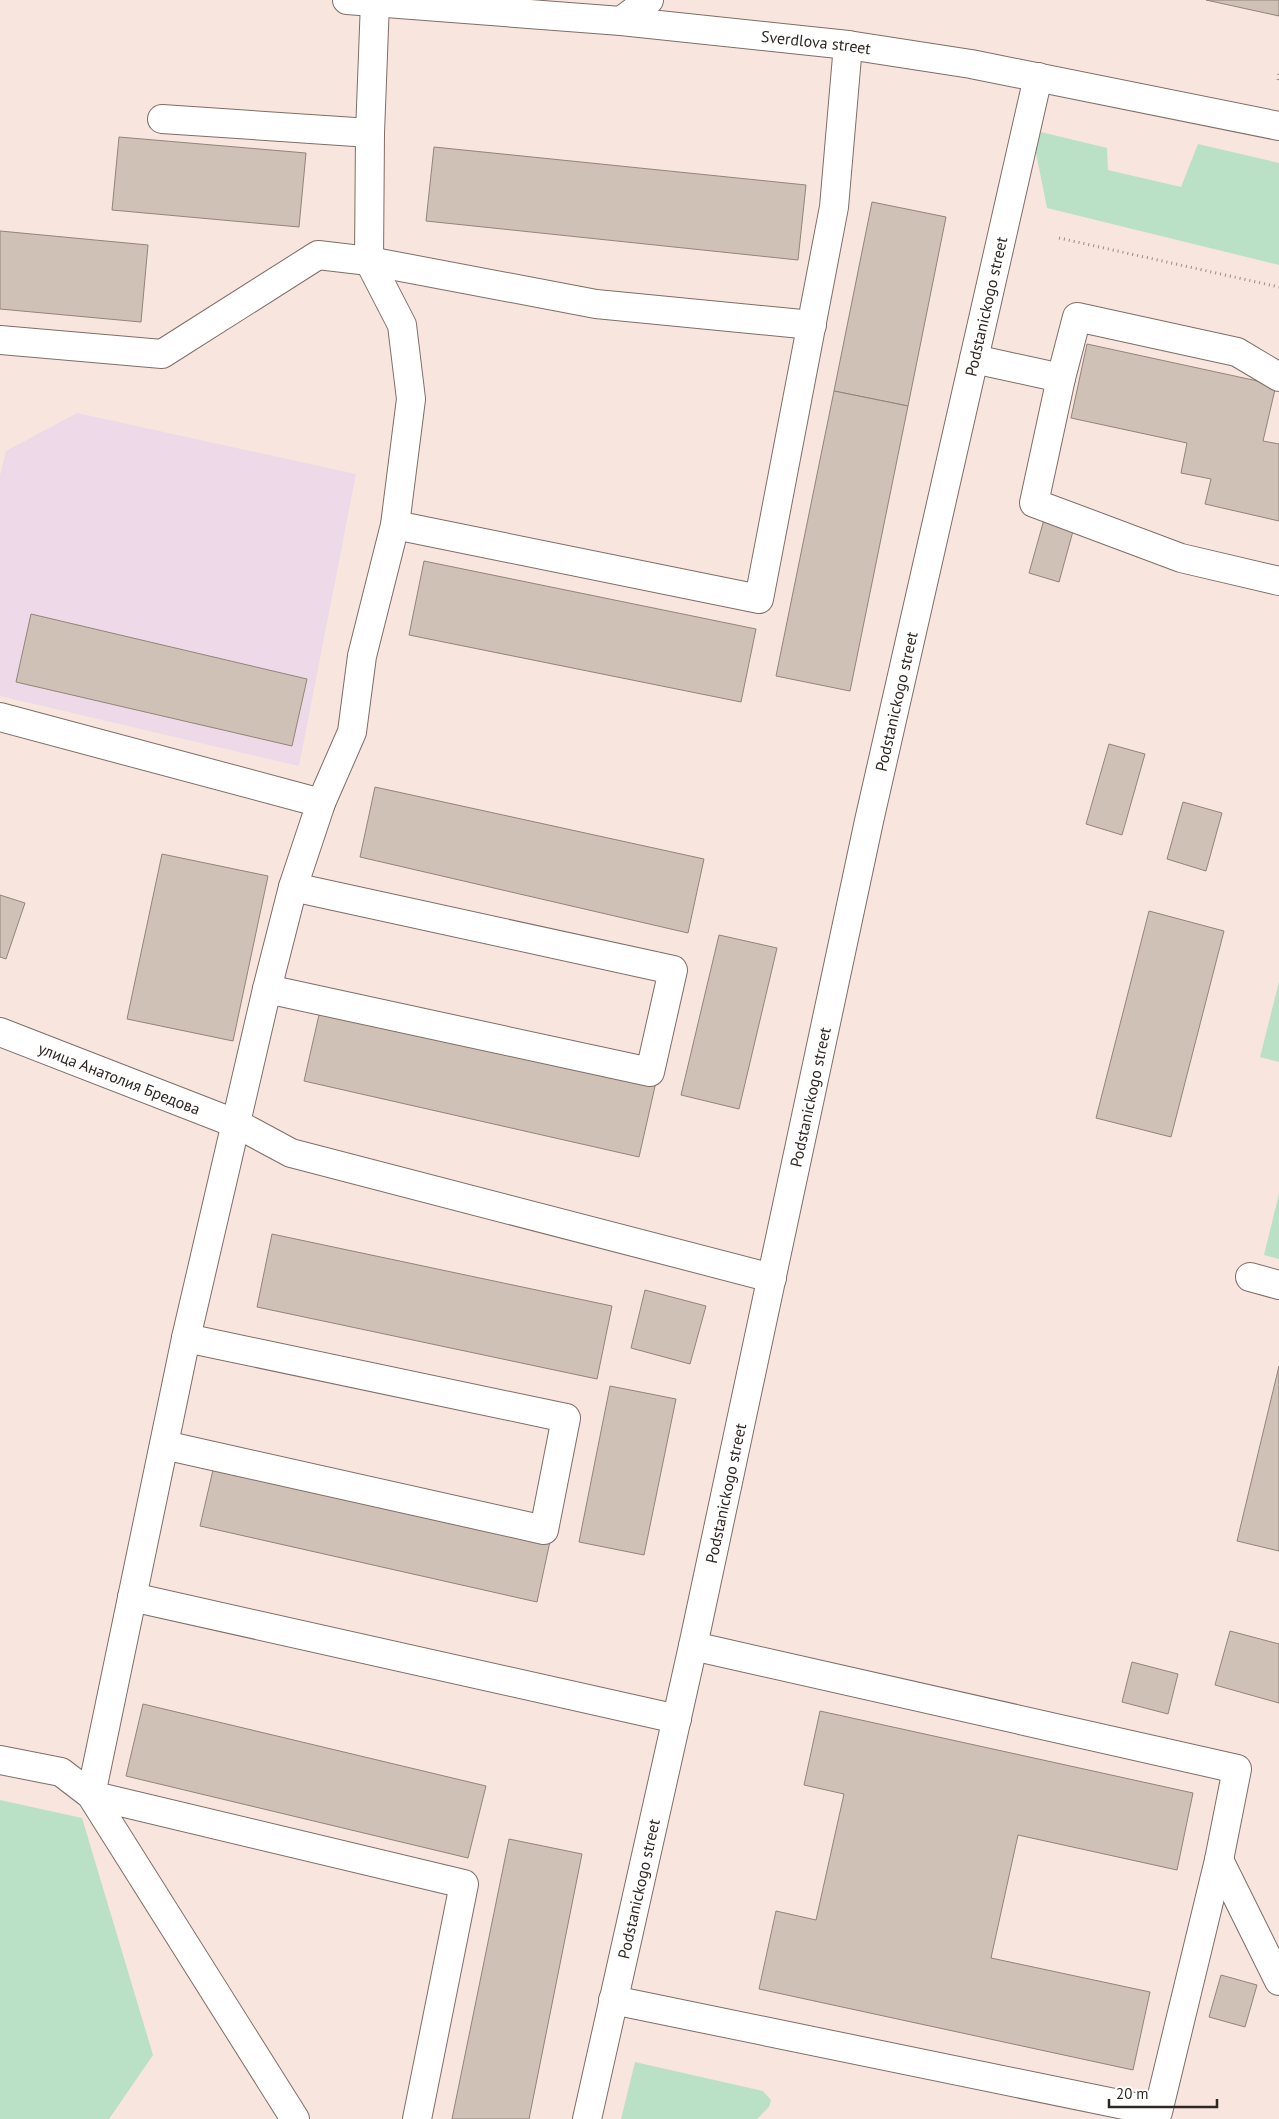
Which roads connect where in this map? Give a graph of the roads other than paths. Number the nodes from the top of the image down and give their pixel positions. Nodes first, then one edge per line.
1 (347, 0) edge
2 (649, 0) edge
3 (376, 2) junction
4 (457, 4) edge
5 (621, 21) junction
6 (848, 45) junction
7 (1038, 77) junction
8 (162, 120) dead end
9 (1279, 126) edge
10 (370, 133) junction
11 (370, 261) junction
12 (812, 325) junction
13 (0, 340) edge
14 (974, 359) junction
15 (1279, 377) edge
16 (1061, 378) junction
17 (395, 526) junction
18 (1279, 581) edge
19 (0, 717) edge
20 (321, 803) junction
21 (293, 887) junction
22 (267, 989) junction
23 (0, 1032) edge
24 (237, 1124) junction
25 (1250, 1277) dead end
26 (772, 1278) junction
27 (1279, 1284) edge
28 (186, 1338) junction
29 (164, 1445) junction
30 (132, 1597) junction
31 (693, 1646) junction
32 (677, 1719) junction
33 (0, 1760) edge
34 (91, 1795) junction
35 (1219, 1860) junction
36 (1279, 1981) edge
37 (613, 2000) junction
38 (295, 2119) edge
39 (416, 2119) edge
40 (587, 2119) edge

1 - 3 street, Sverdlova street
2 - 5 street
3 - 4 street, Sverdlova street
3 - 10 street
4 - 5 street, Sverdlova street
5 - 6 street, Sverdlova street
6 - 7 street, Sverdlova street
6 - 12 street
7 - 9 street, Sverdlova street
7 - 14 street, Podstanickogo street
8 - 10 street
10 - 11 street
11 - 12 street
11 - 13 street
11 - 17 street
12 - 17 street
14 - 16 street
14 - 26 street, Podstanickogo street
15 - 16 street
16 - 18 street
17 - 20 street
19 - 20 street
20 - 21 street
21 - 22 street
21 - 22 street
22 - 24 street
23 - 24 street, улица Анатолия Бредова
24 - 26 street, улица Анатолия Бредова
24 - 28 street
25 - 27 street
26 - 31 street, Podstanickogo street
28 - 29 street
28 - 29 street
29 - 30 street
30 - 32 street
30 - 34 street
31 - 32 street, Podstanickogo street
31 - 35 street
32 - 37 street, Podstanickogo street
33 - 34 street
34 - 38 street
34 - 39 street
35 - 36 street
35 - 37 street
37 - 40 street, Podstanickogo street

